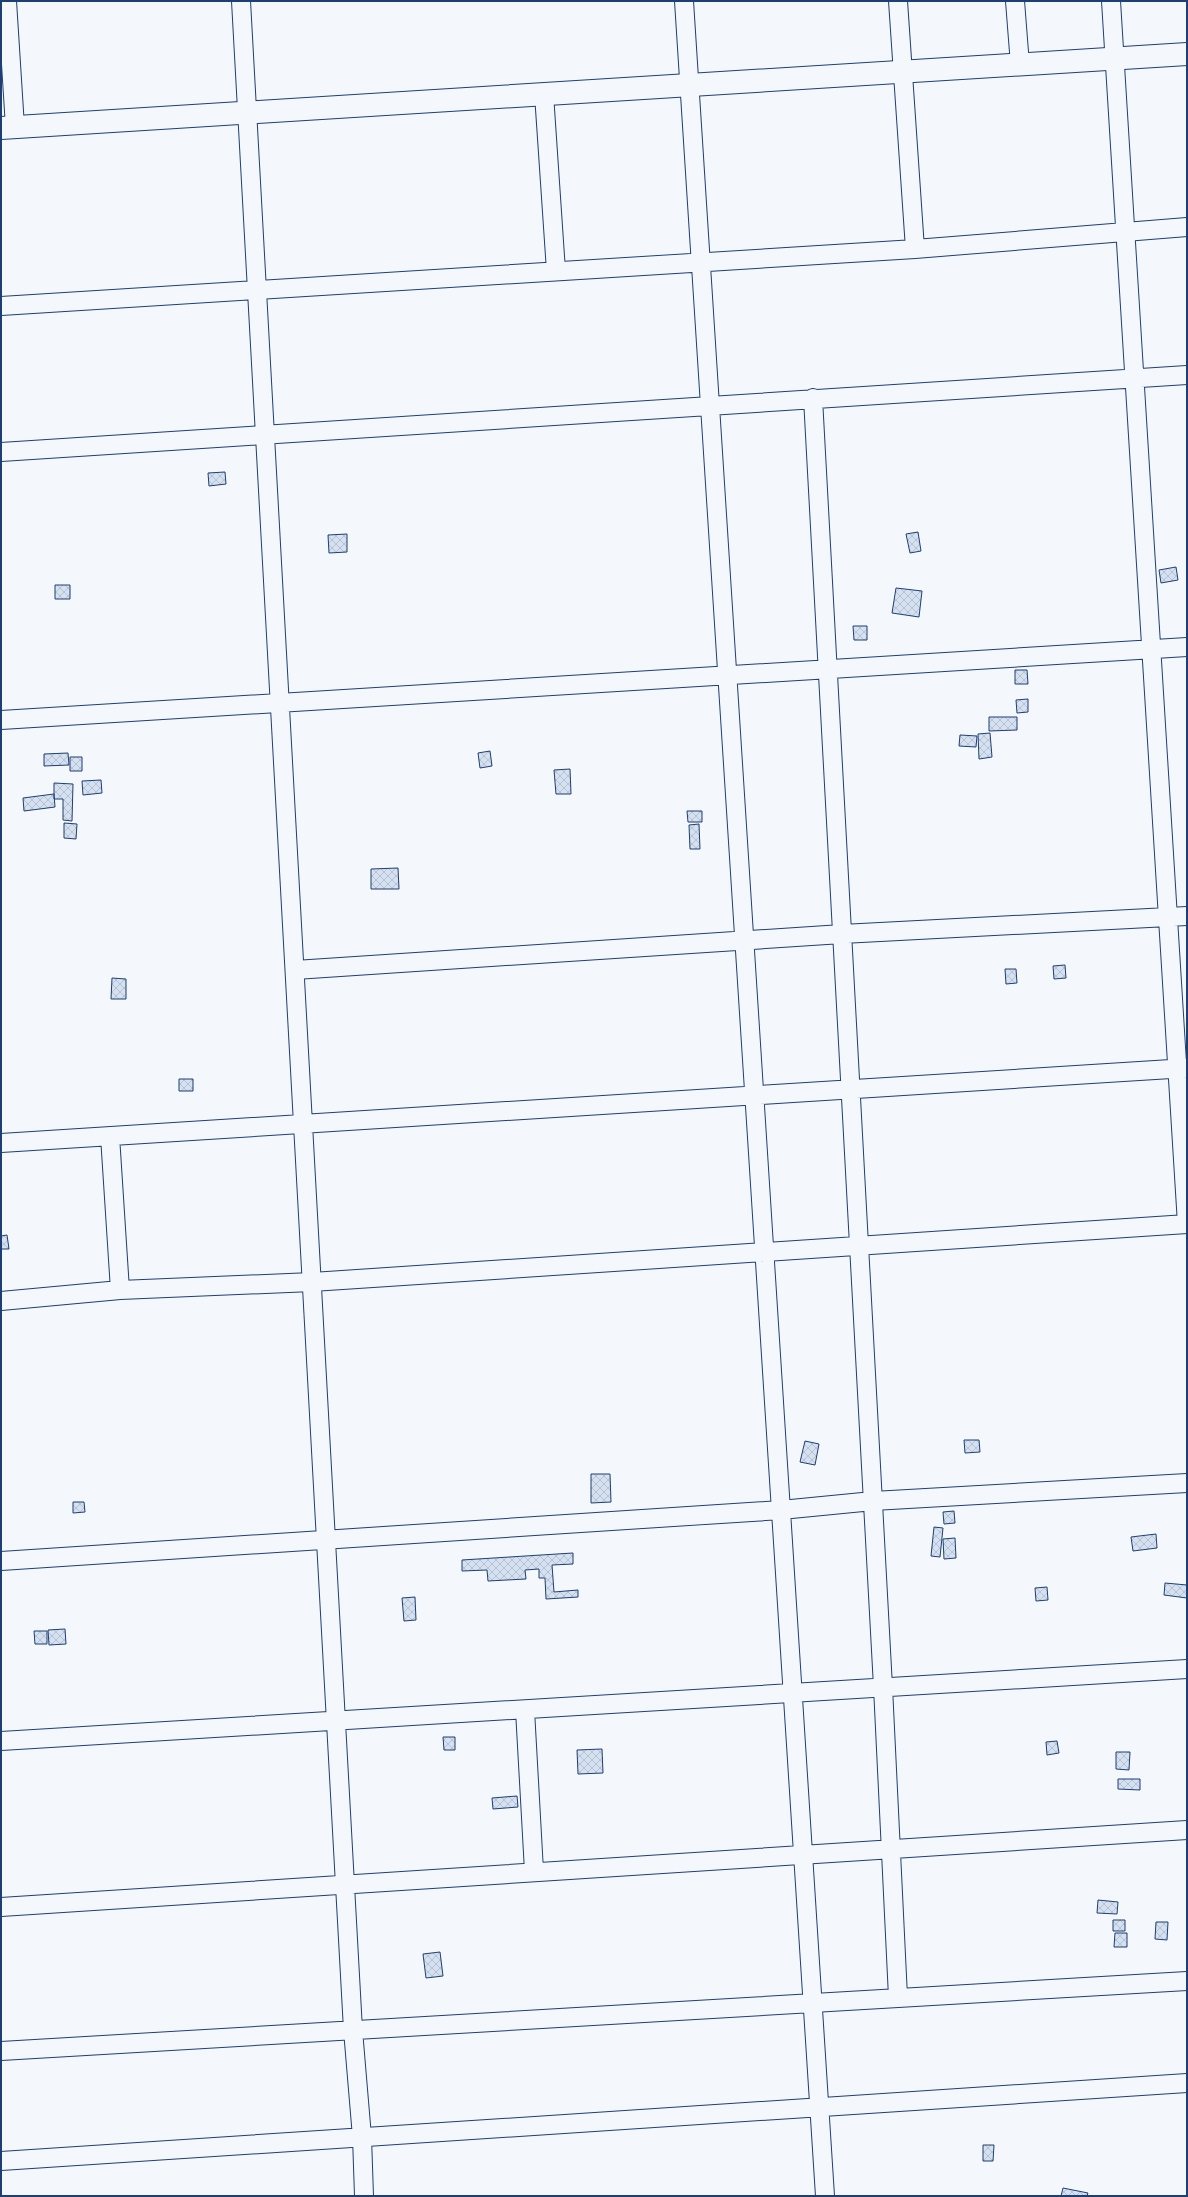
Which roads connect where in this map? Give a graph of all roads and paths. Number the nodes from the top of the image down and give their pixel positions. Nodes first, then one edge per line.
1 (7, 1) edge
2 (241, 1) edge
3 (684, 1) edge
4 (898, 1) edge
5 (1015, 1) edge
6 (1111, 1) edge
7 (1187, 54) edge
8 (1114, 59) junction
9 (1020, 64) junction
10 (904, 72) junction
11 (689, 85) junction
12 (544, 94) junction
13 (248, 112) junction
14 (8, 128) edge
15 (1187, 227) edge
16 (1126, 232) junction
17 (915, 249) junction
18 (700, 262) junction
19 (556, 271) junction
20 (258, 290) junction
21 (1, 306) edge
22 (1187, 375) edge
23 (1134, 378) junction
24 (813, 398) junction
25 (710, 405) junction
26 (266, 434) junction
27 (1, 452) edge
28 (1187, 647) edge
29 (1151, 650) junction
30 (828, 669) junction
31 (727, 675) junction
32 (280, 703) junction
33 (1, 720) edge
34 (1187, 916) edge
35 (1168, 917) junction
36 (842, 934) junction
37 (744, 940) junction
38 (296, 970) junction
39 (1182, 1069) edge
40 (850, 1089) junction
41 (754, 1095) junction
42 (303, 1124) junction
43 (110, 1136) junction
44 (1, 1143) edge
45 (859, 1245) junction
46 (764, 1251) junction
47 (312, 1282) junction
48 (120, 1290) junction
49 (1, 1301) edge
50 (1187, 1483) edge
51 (873, 1501) junction
52 (781, 1510) junction
53 (326, 1540) junction
54 (1, 1561) edge
55 (1187, 1669) edge
56 (883, 1687) junction
57 (793, 1693) junction
58 (525, 1710) junction
59 (336, 1721) junction
60 (1, 1741) edge
61 (1187, 1830) edge
62 (891, 1848) junction
63 (803, 1854) junction
64 (534, 1872) junction
65 (345, 1883) junction
66 (1, 1907) edge
67 (1187, 1980) edge
68 (898, 1997) junction
69 (813, 2002) junction
70 (353, 2030) junction
71 (1, 2051) edge
72 (1187, 2083) edge
73 (820, 2107) junction
74 (362, 2137) junction
75 (1, 2161) edge
76 (364, 2196) edge
77 (825, 2196) edge

1 - 14 street
2 - 13 street
3 - 11 street
4 - 10 street
5 - 9 street
6 - 8 street
7 - 8 street
8 - 9 street
8 - 16 street
9 - 10 street
10 - 11 street
10 - 17 street
11 - 12 street
11 - 18 street
12 - 13 street
12 - 19 street
13 - 14 street
13 - 20 street
15 - 16 street
16 - 17 street
16 - 23 street
17 - 18 street
18 - 19 street
18 - 25 street
19 - 20 street
20 - 21 street
20 - 26 street
22 - 23 street
23 - 24 street
23 - 29 street
24 - 25 street
24 - 30 street
25 - 26 street
25 - 31 street
26 - 27 street
26 - 32 street
28 - 29 street
29 - 30 street
29 - 35 street
30 - 31 street
30 - 36 street
31 - 32 street
31 - 37 street
32 - 33 street
32 - 38 street
34 - 35 street
35 - 36 street
35 - 39 street
36 - 37 street
36 - 40 street
37 - 38 street
37 - 41 street
38 - 42 street
39 - 40 street
39 - 45 street
40 - 41 street
40 - 45 street
41 - 42 street
41 - 46 street
42 - 43 street
42 - 47 street
43 - 44 street
43 - 48 street
45 - 46 street
45 - 51 street
46 - 47 street
46 - 52 street
47 - 48 street
47 - 53 street
48 - 49 street
50 - 51 street
51 - 52 street
51 - 56 street
52 - 53 street
52 - 57 street
53 - 54 street
53 - 59 street
55 - 56 street
56 - 57 street
56 - 62 street
57 - 58 street
57 - 63 street
58 - 59 street
58 - 64 street
59 - 60 street
59 - 65 street
61 - 62 street
62 - 63 street
62 - 68 street
63 - 64 street
63 - 69 street
64 - 65 street
65 - 66 street
65 - 70 street
67 - 68 street
68 - 69 street
69 - 70 street
69 - 73 street
70 - 71 street
70 - 74 street
72 - 73 street
73 - 74 street
73 - 77 street
74 - 75 street
74 - 76 street

